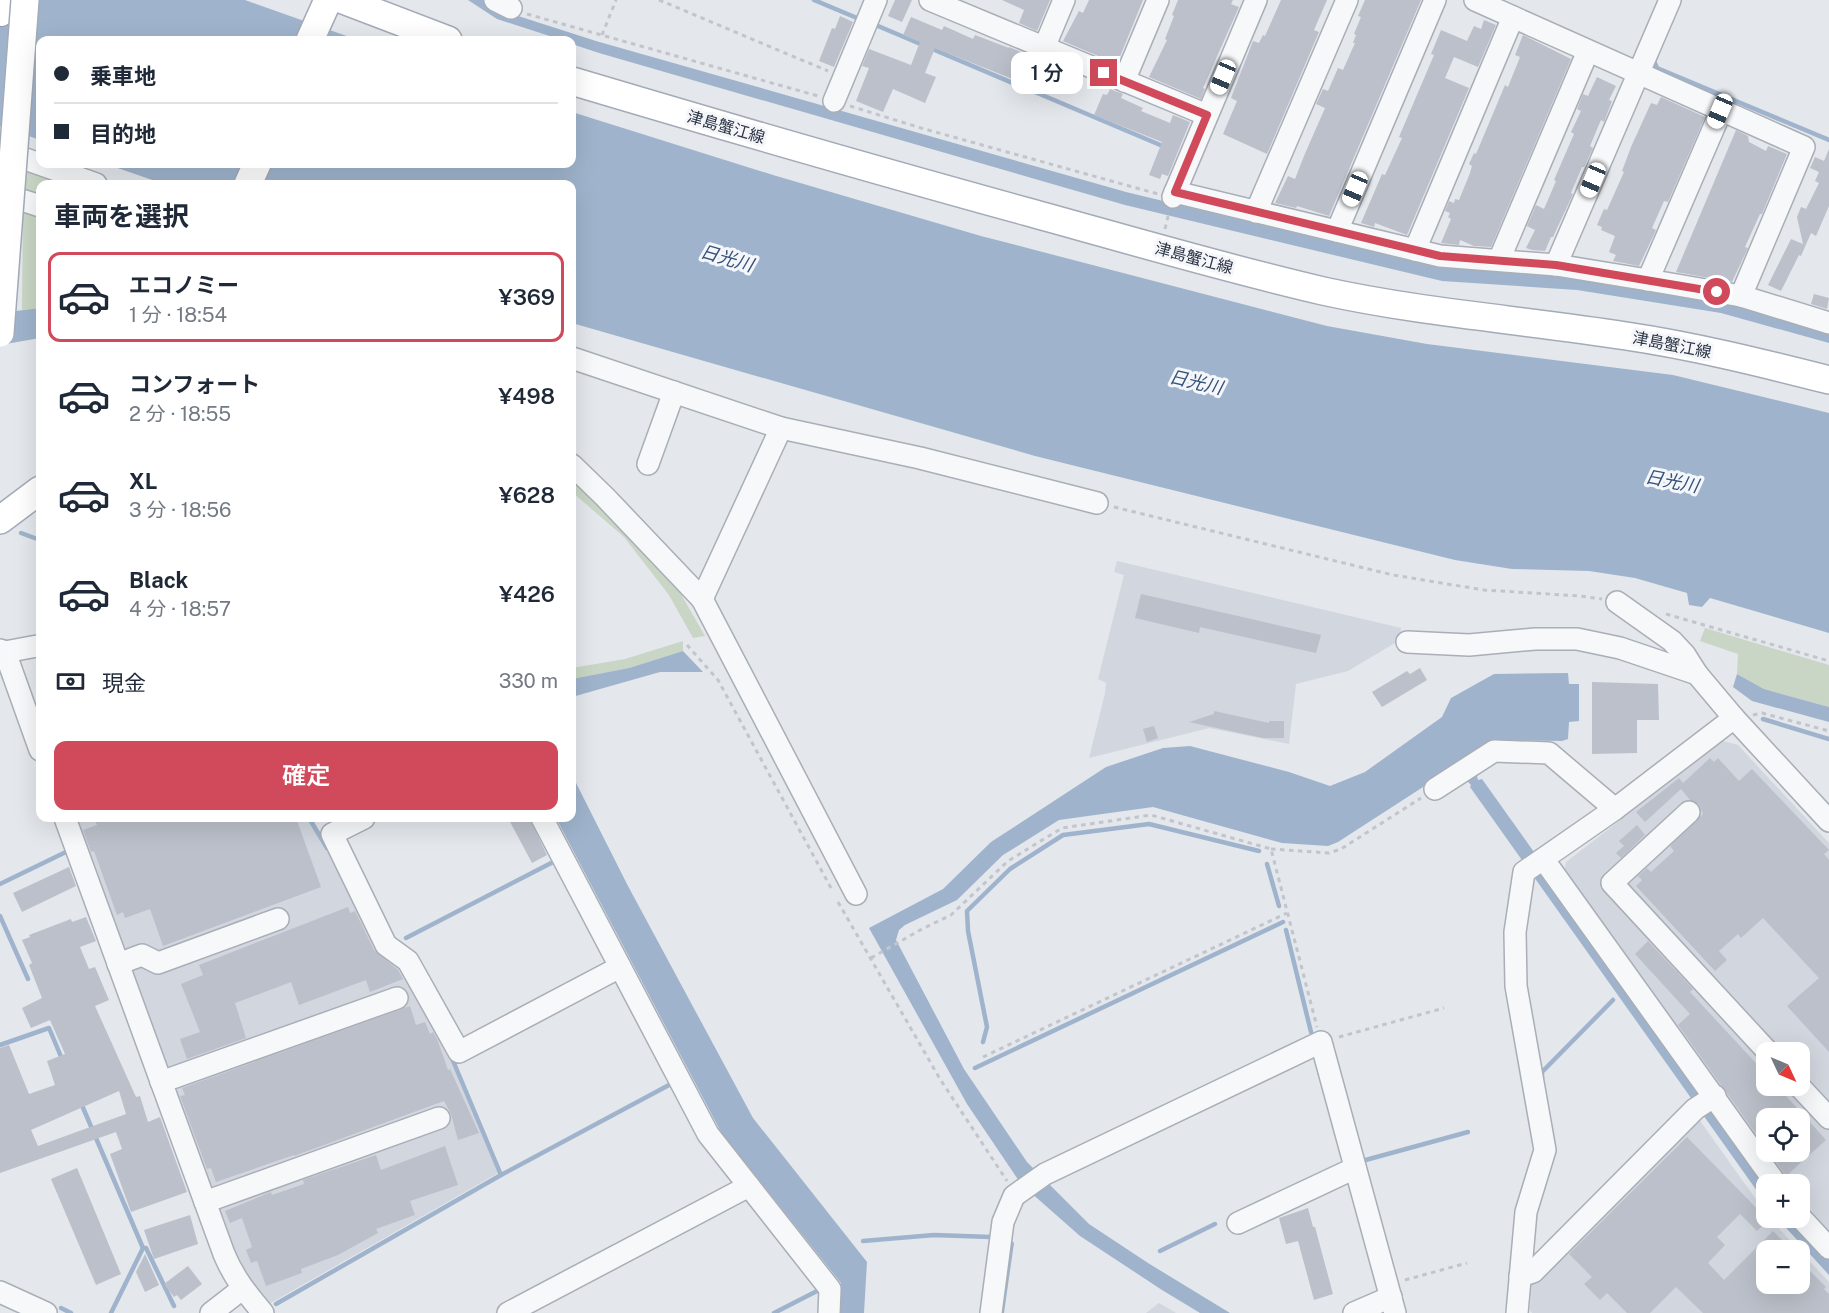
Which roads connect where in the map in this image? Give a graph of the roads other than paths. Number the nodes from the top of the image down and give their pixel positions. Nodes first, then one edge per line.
1 (1, 0) edge
2 (25, 0) edge
3 (876, 0) edge
4 (930, 0) edge
5 (1064, 0) edge
6 (1158, 0) edge
7 (1256, 0) edge
8 (1347, 0) edge
9 (1435, 0) edge
10 (1475, 0) edge
11 (1670, 0) edge
12 (331, 5) edge
13 (971, 8) edge
14 (0, 10) edge
15 (1513, 17) junction
16 (312, 36) edge
17 (435, 36) edge
18 (1044, 48) junction
19 (1588, 51) junction
20 (1638, 73) junction
21 (1124, 81) junction
22 (576, 82) edge
23 (834, 101) road end
24 (1720, 111) junction
25 (1207, 115) junction
26 (0, 150) edge
27 (36, 163) edge
28 (51, 168) edge
29 (85, 180) edge
30 (0, 193) edge
31 (36, 205) edge
32 (1256, 212) junction
33 (1337, 231) junction
34 (1415, 250) junction
35 (1499, 260) junction
36 (1556, 265) junction
37 (1648, 280) junction
38 (1740, 296) junction
39 (1828, 320) edge
40 (0, 333) edge
41 (576, 359) edge
42 (1829, 380) edge
43 (674, 392) junction
44 (781, 428) junction
45 (648, 464) dead end
46 (576, 469) edge
47 (36, 493) edge
48 (1097, 503) road end
49 (0, 520) edge
50 (702, 599) junction
51 (1617, 602) road end
52 (1407, 642) dead end
53 (36, 646) edge
54 (2, 651) edge
55 (1697, 674) junction
56 (1734, 718) junction
57 (36, 740) edge
58 (1435, 789) road end
59 (1615, 809) junction
60 (1689, 812) dead end
61 (1829, 821) edge
62 (66, 822) edge
63 (356, 822) edge
64 (544, 822) edge
65 (1536, 864) junction
66 (847, 897) road end
67 (278, 919) dead end
68 (118, 964) junction
69 (621, 967) junction
70 (397, 998) dead end
71 (1759, 1042) edge
72 (161, 1082) junction
73 (1808, 1096) edge
74 (1707, 1101) junction
75 (439, 1118) dead end
76 (1829, 1118) edge
77 (1355, 1168) junction
78 (1768, 1174) edge
79 (748, 1186) junction
80 (205, 1202) junction
81 (1238, 1223) dead end
82 (1810, 1228) edge
83 (1829, 1248) edge
84 (1520, 1276) junction
85 (242, 1289) junction
86 (0, 1293) edge
87 (1391, 1298) edge
88 (46, 1313) edge
89 (211, 1313) edge
90 (263, 1313) edge
91 (508, 1313) edge
92 (829, 1313) edge
93 (991, 1313) edge
94 (1354, 1313) edge
95 (1517, 1313) edge

1 - 14 highway
2 - 40 main road, bridge
3 - 23 street
4 - 13 street
5 - 18 street
6 - 21 street
7 - 25 street
8 - 32 street
9 - 33 street
10 - 15 street
11 - 20 street
12 - 16 main road
12 - 17 main road
13 - 18 street
15 - 19 street
15 - 34 street
18 - 21 street
19 - 20 street
19 - 35 street
20 - 24 street
20 - 36 street
21 - 25 street
22 - 42 main road, 津島蟹江線
24 - 37 street
24 - 38 street
25 - 32 street
26 - 27 street
28 - 29 street
30 - 31 street
32 - 33 street
33 - 34 street
34 - 35 street
35 - 36 street
36 - 37 street
37 - 38 street
38 - 39 street
41 - 43 street
43 - 44 street
43 - 45 street
44 - 48 street
44 - 50 street
46 - 50 street
47 - 49 main road
50 - 66 street
51 - 55 street
52 - 55 street
53 - 54 street
54 - 57 street
55 - 56 street
56 - 59 street
56 - 61 street
58 - 59 street
59 - 65 street
60 - 71 street
62 - 68 street
63 - 69 street
64 - 69 street
65 - 74 street
65 - 84 street
67 - 68 street
68 - 72 street
69 - 79 street
70 - 72 street
72 - 80 street
73 - 76 street
74 - 78 street
74 - 84 street
75 - 80 street
77 - 81 street
77 - 87 street
77 - 93 street
79 - 91 street
79 - 92 street
80 - 85 street
82 - 83 street
84 - 95 street
85 - 89 street
85 - 90 street
86 - 88 street
87 - 94 street

